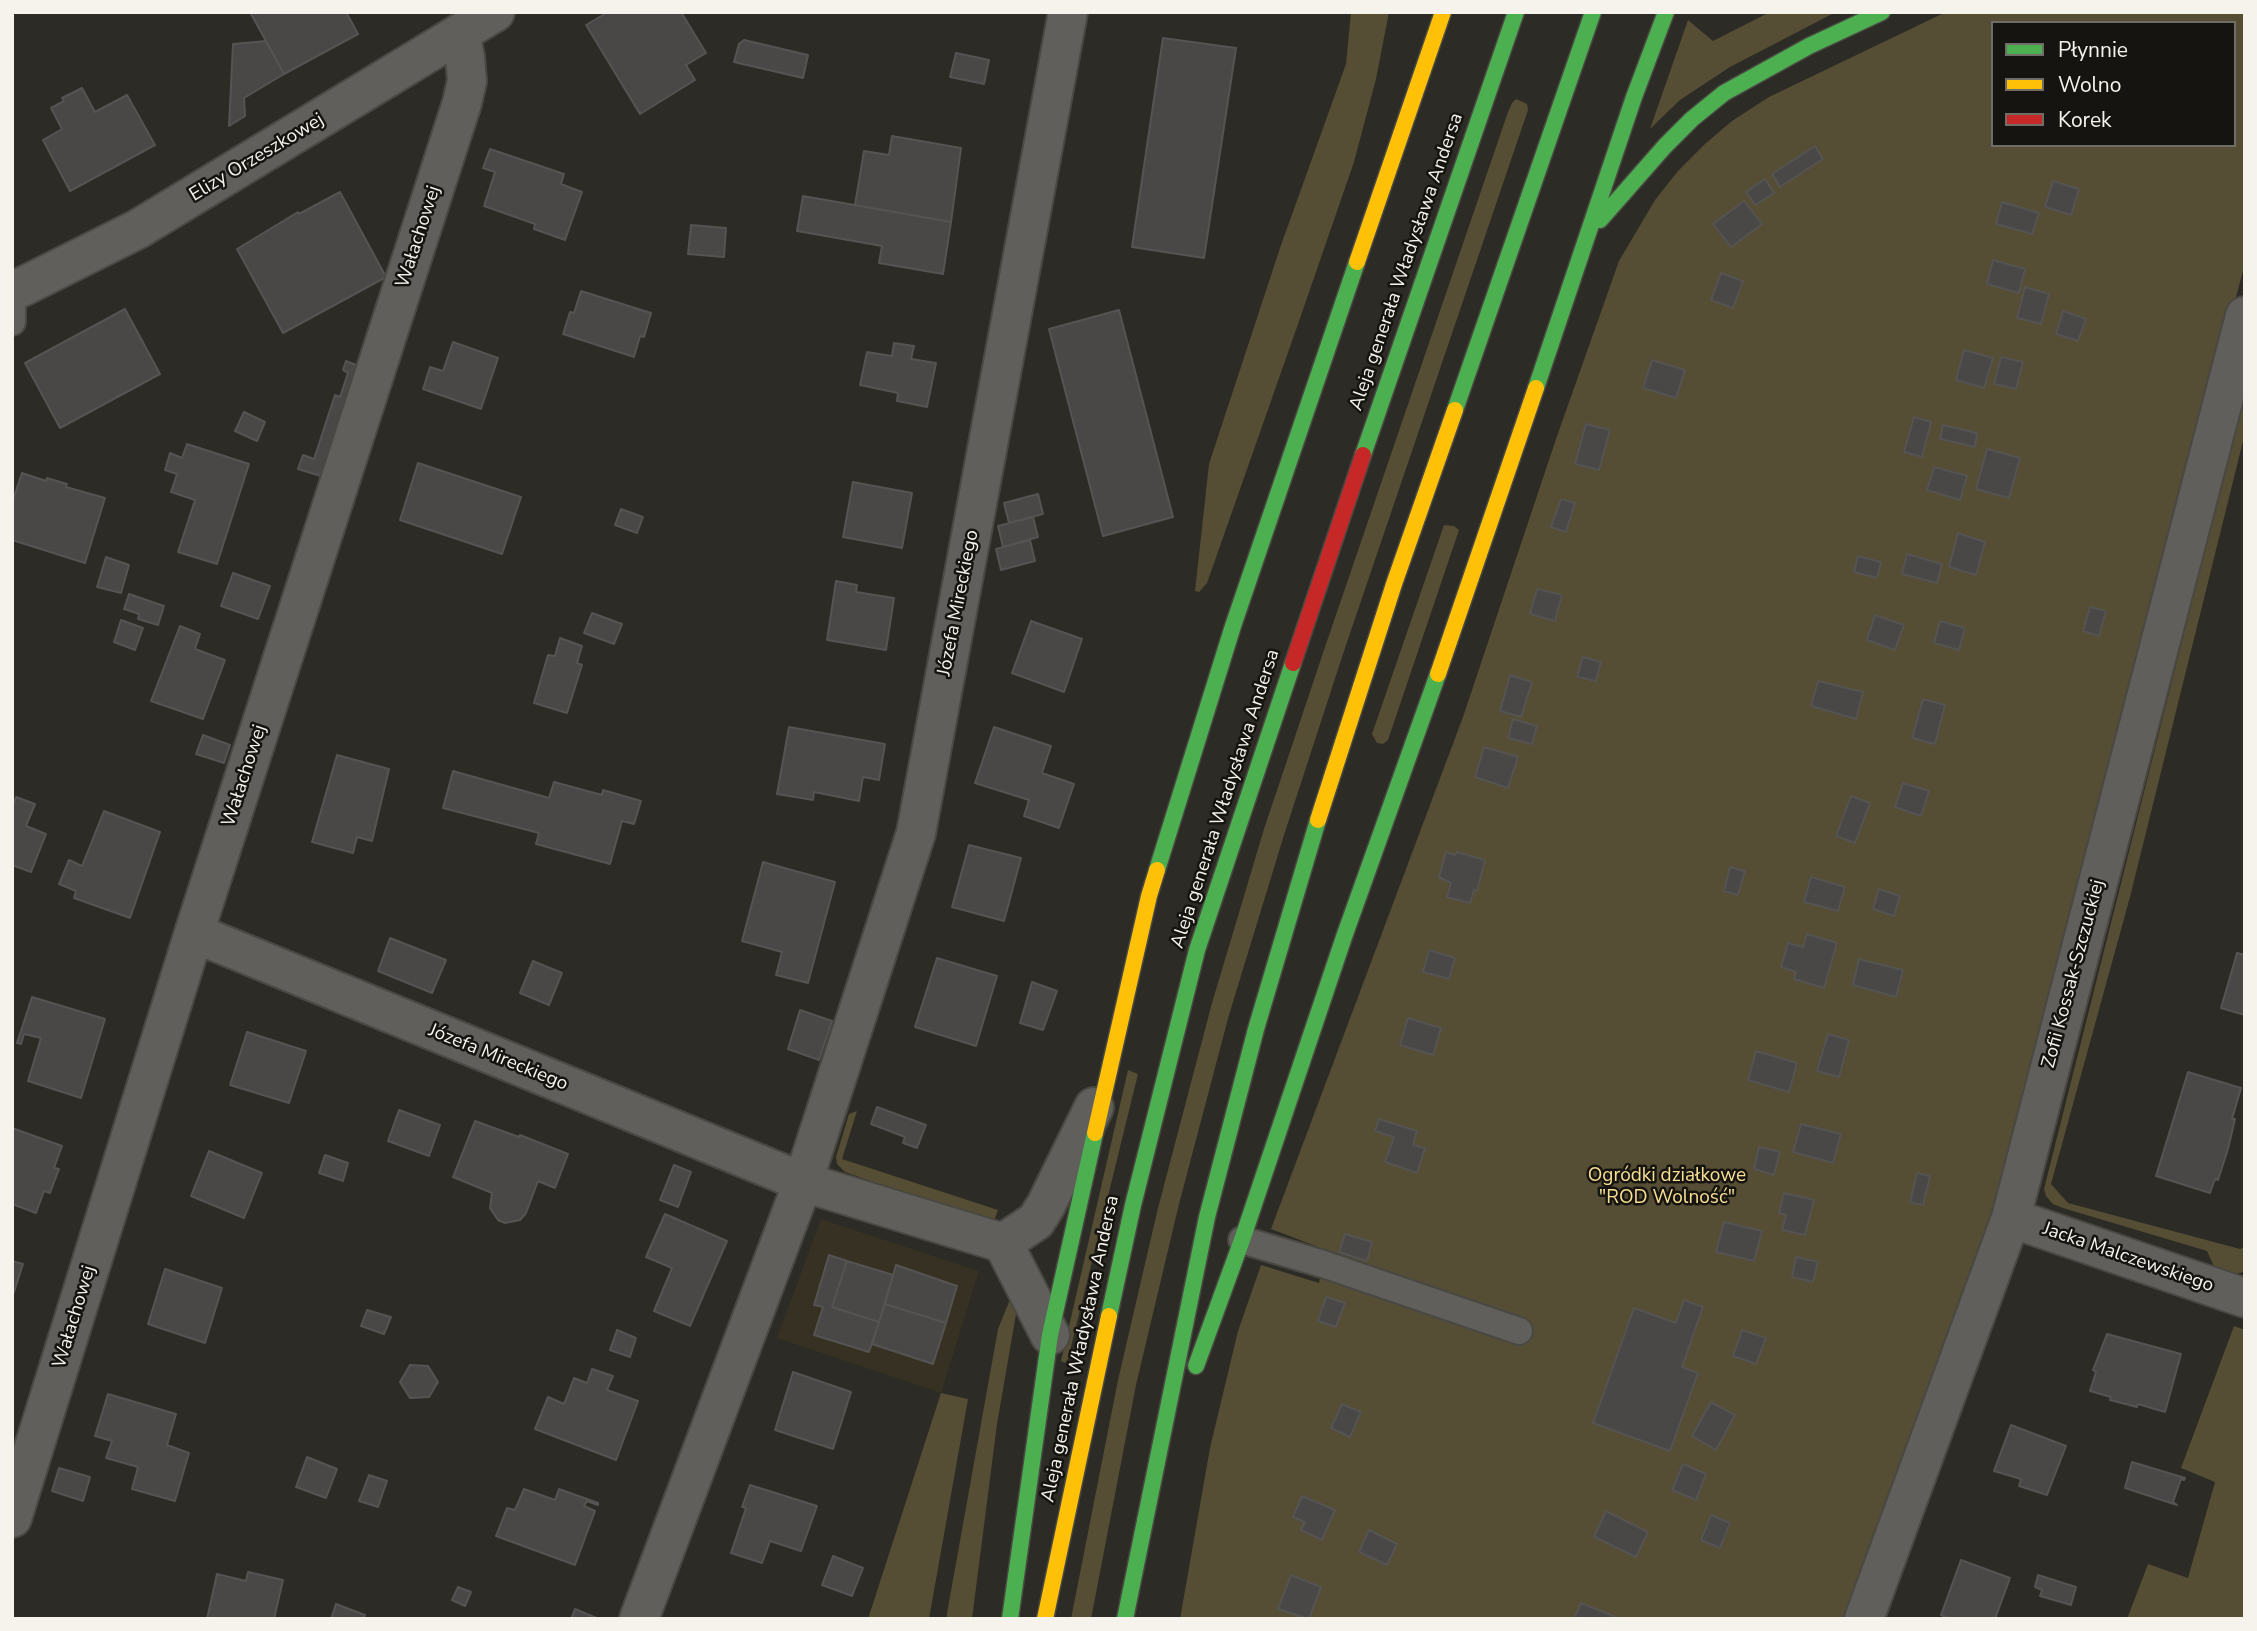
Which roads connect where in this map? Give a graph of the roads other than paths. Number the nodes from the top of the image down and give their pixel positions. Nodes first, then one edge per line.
1 (495, 12) edge
2 (1068, 12) edge
3 (1516, 12) edge
4 (1593, 12) edge
5 (1666, 12) edge
6 (1882, 12) edge
7 (1441, 16) edge
8 (460, 34) junction
9 (1587, 235) junction
10 (12, 292) edge
11 (12, 300) edge
12 (2245, 316) edge
13 (12, 322) edge
14 (194, 933) junction
15 (1106, 1083) junction
16 (803, 1182) junction
17 (2011, 1218) junction
18 (1242, 1240) junction
19 (1003, 1242) junction
20 (2245, 1298) edge
21 (1519, 1331) dead end
22 (1050, 1335) junction
23 (1147, 1503) junction
24 (12, 1518) edge
25 (639, 1619) edge
26 (1010, 1619) edge
27 (1045, 1619) edge
28 (1125, 1619) edge
29 (1864, 1619) edge

1 - 8 street, Elizy Orzeszkowej
2 - 16 street, Józefa Mireckiego
3 - 27 main road, Aleja generała Władysława Andersa
4 - 23 main road
5 - 9 main road
6 - 9 main road
7 - 15 main road
8 - 10 street, Elizy Orzeszkowej
8 - 14 street, Wałachowej
9 - 18 main road
11 - 13 lane
12 - 17 street, Zofii Kossak-Szczuckiej
14 - 16 street, Józefa Mireckiego
14 - 24 street, Wałachowej
15 - 19 street
15 - 22 main road
16 - 19 street, Józefa Mireckiego
16 - 25 street, Józefa Mireckiego
17 - 20 street, Jacka Malczewskiego
17 - 29 street, Zofii Kossak-Szczuckiej
18 - 21 lane
18 - 23 main road
19 - 22 street
22 - 26 main road
23 - 28 main road

